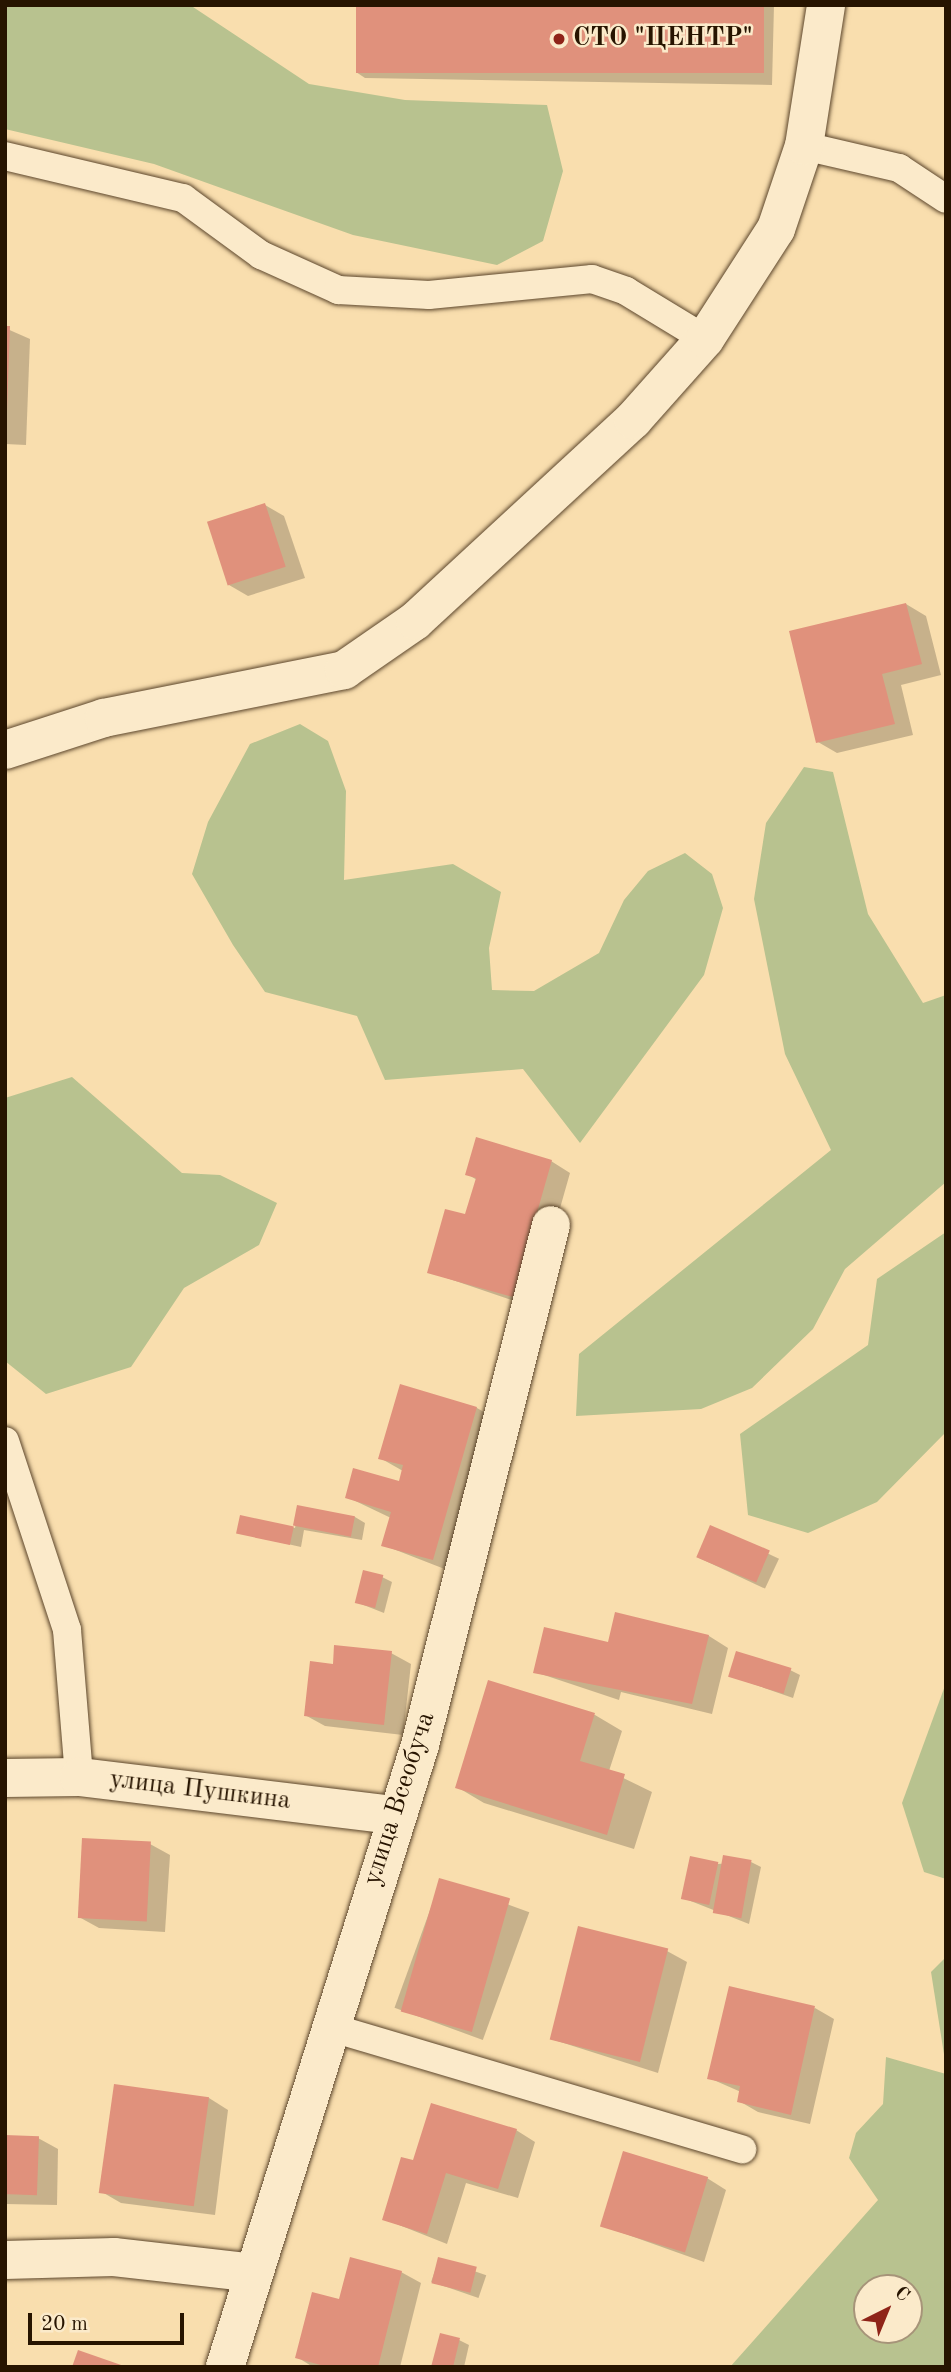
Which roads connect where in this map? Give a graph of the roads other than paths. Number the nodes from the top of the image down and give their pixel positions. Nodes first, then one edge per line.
1 (826, 5) edge
2 (804, 146) junction
3 (5, 156) edge
4 (946, 199) edge
5 (705, 339) junction
6 (5, 750) edge
7 (551, 1225) dead end
8 (5, 1441) edge
9 (79, 1777) junction
10 (5, 1778) edge
11 (394, 1815) junction
12 (329, 2027) junction
13 (743, 2149) dead end
14 (5, 2260) edge
15 (254, 2273) junction
16 (225, 2367) edge

1 - 2 street
2 - 4 lane
2 - 5 street
3 - 5 lane
5 - 6 street
7 - 11 street, улица Всеобуча
8 - 9 lane
9 - 10 street, улица Пушкина
9 - 11 street, улица Пушкина
11 - 12 street, улица Всеобуча
12 - 13 lane
12 - 15 street, улица Всеобуча
14 - 15 street
15 - 16 street, улица Всеобуча

